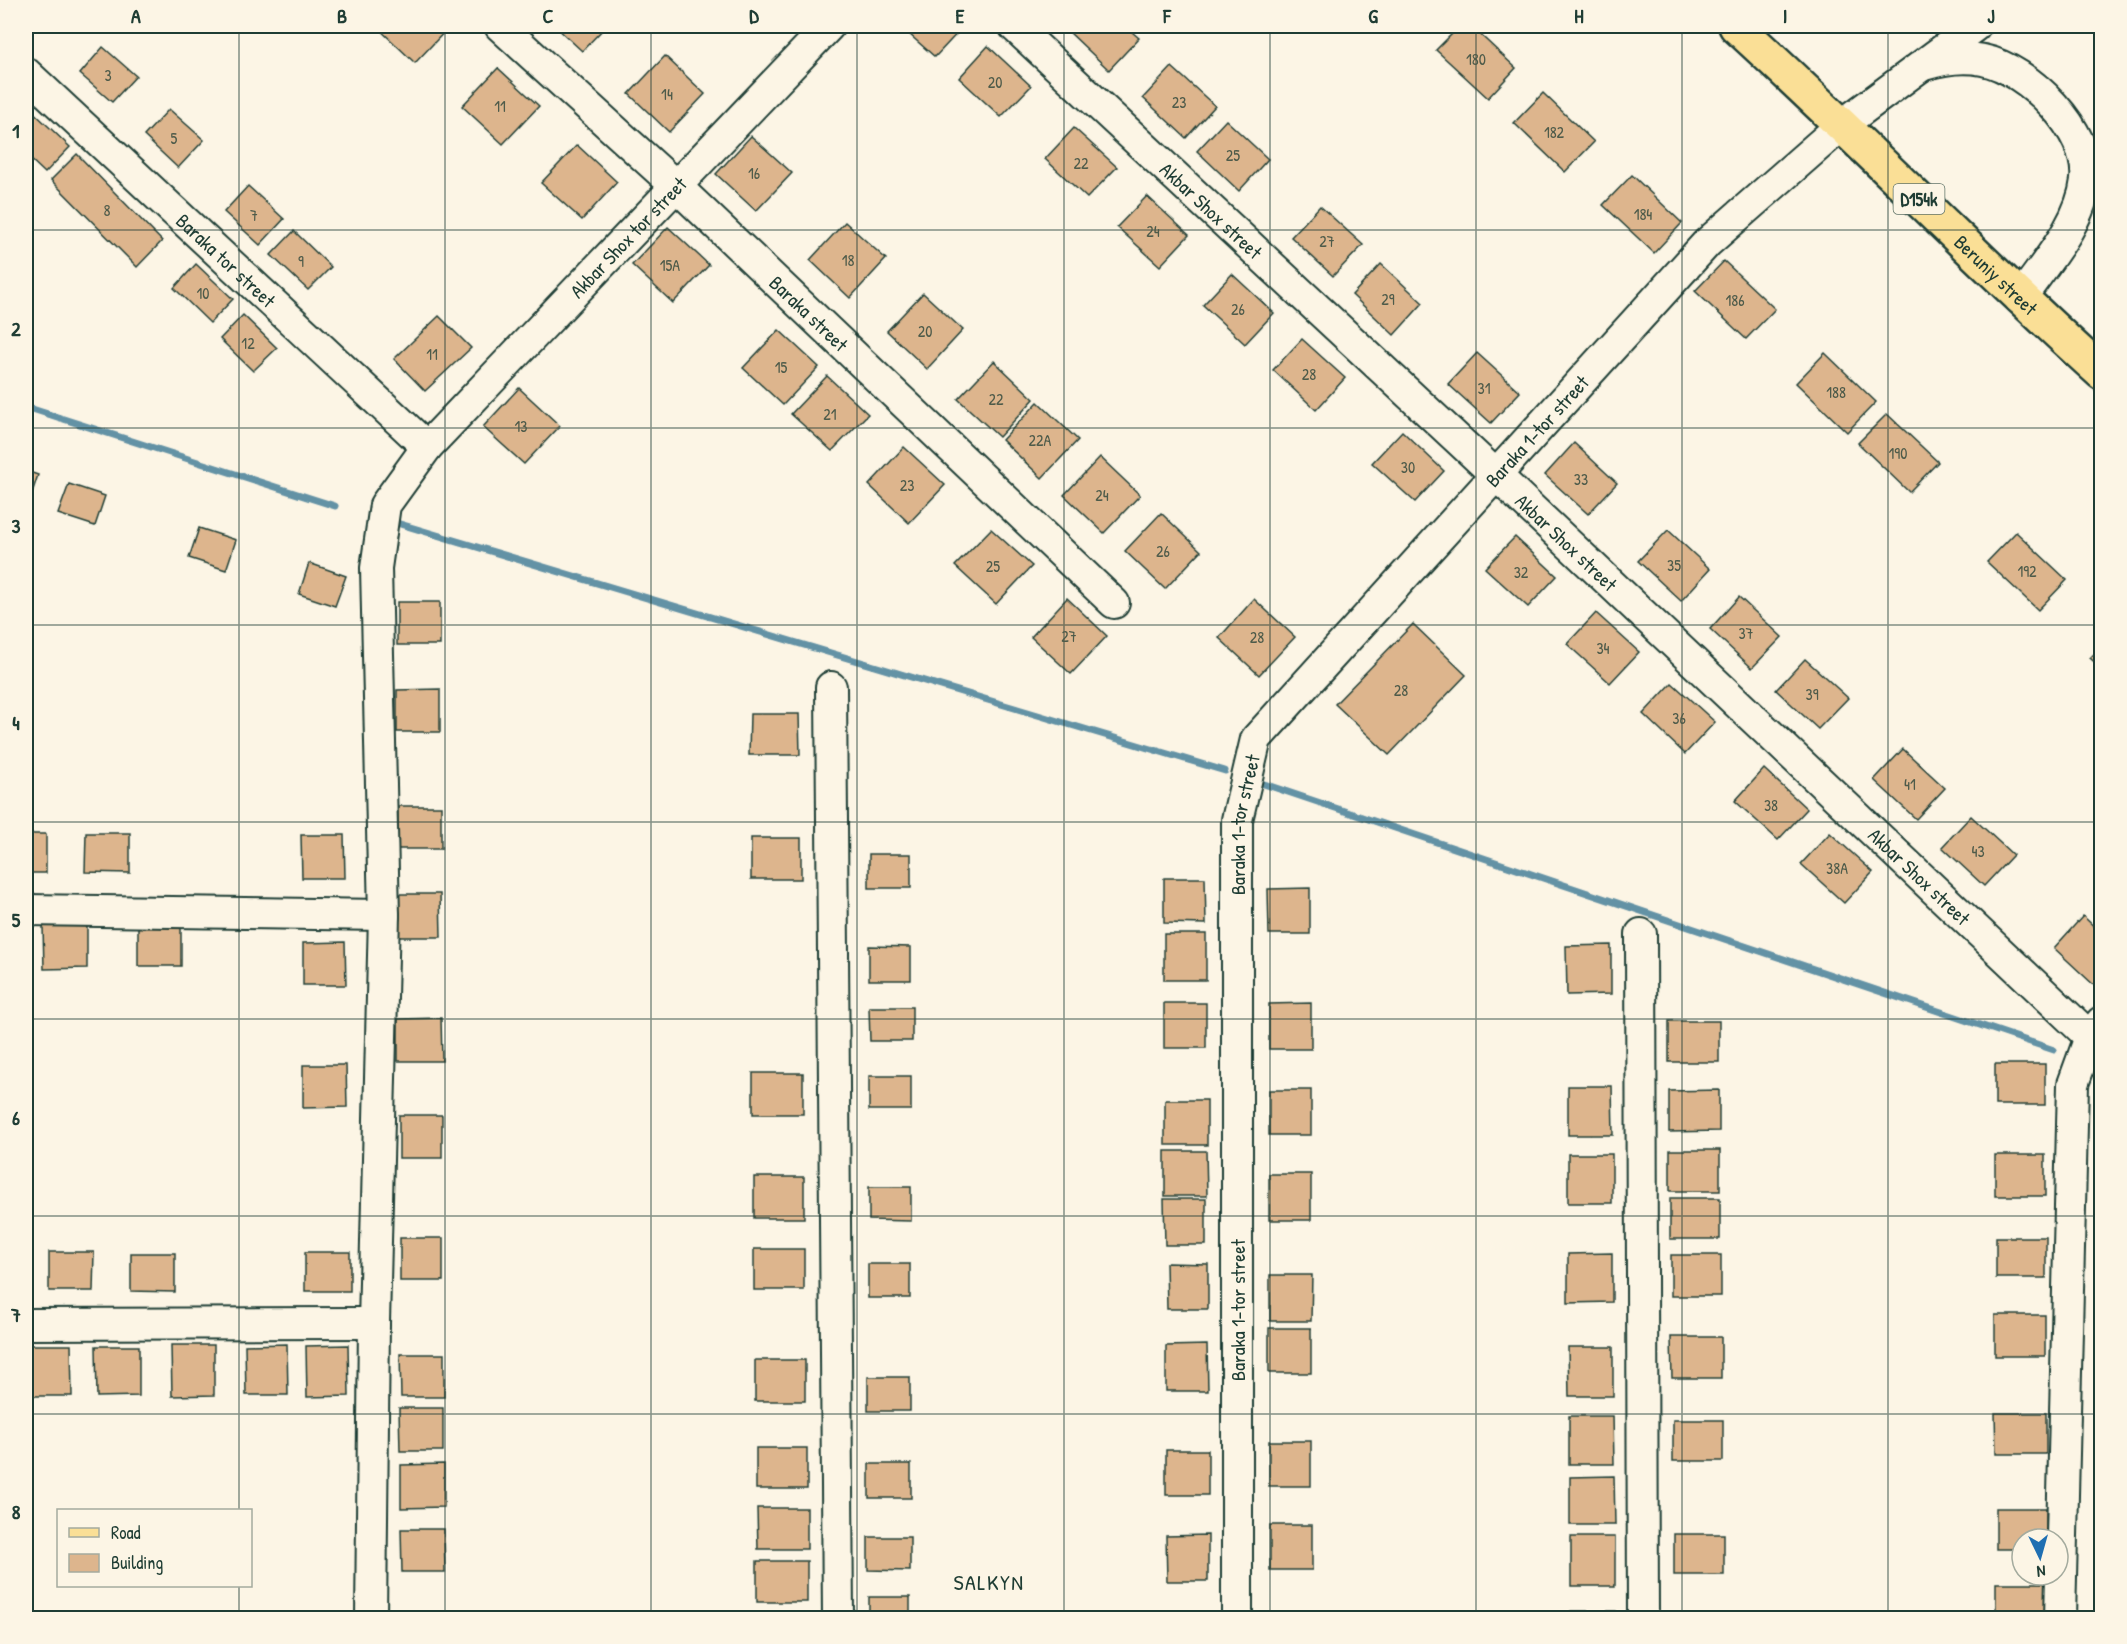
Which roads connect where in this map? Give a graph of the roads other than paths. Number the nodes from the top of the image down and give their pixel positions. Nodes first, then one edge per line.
1 (500, 26) edge
2 (829, 26) edge
3 (1014, 26) edge
4 (1736, 26) edge
5 (1975, 26) edge
6 (1915, 68) junction
7 (26, 73) edge
8 (1843, 124) junction
9 (676, 186) junction
10 (2020, 299) junction
11 (2102, 373) edge
12 (427, 447) junction
13 (1496, 475) junction
14 (1114, 603) dead end
15 (831, 687) dead end
16 (26, 910) edge
17 (384, 915) junction
18 (1641, 934) dead end
19 (2096, 1029) edge
20 (374, 1323) junction
21 (26, 1324) edge
22 (370, 1618) edge
23 (838, 1618) edge
24 (1237, 1618) edge
25 (1643, 1618) edge
26 (2060, 1618) edge

1 - 9 street, Baraka street
2 - 9 street, Akbar Shox tor street
3 - 13 street, Akbar Shox street
4 - 8 main road, Beruniy street / D154k
5 - 6 street, Baraka 1-tor street
6 - 8 street, Baraka 1-tor street
6 - 10 street
7 - 12 street, Baraka tor street
8 - 10 main road, Beruniy street / D154k
8 - 13 street, Baraka 1-tor street
9 - 12 street, Akbar Shox tor street
9 - 14 street, Baraka street
10 - 11 main road, Beruniy street / D154k
12 - 17 street, Akbar Shox tor street
13 - 19 street, Akbar Shox street
13 - 24 street, Baraka 1-tor street
15 - 23 street
16 - 17 street
17 - 20 street, Akbar Shox tor street
18 - 25 street
19 - 26 street
20 - 21 street
20 - 22 street, Akbar Shox tor street

